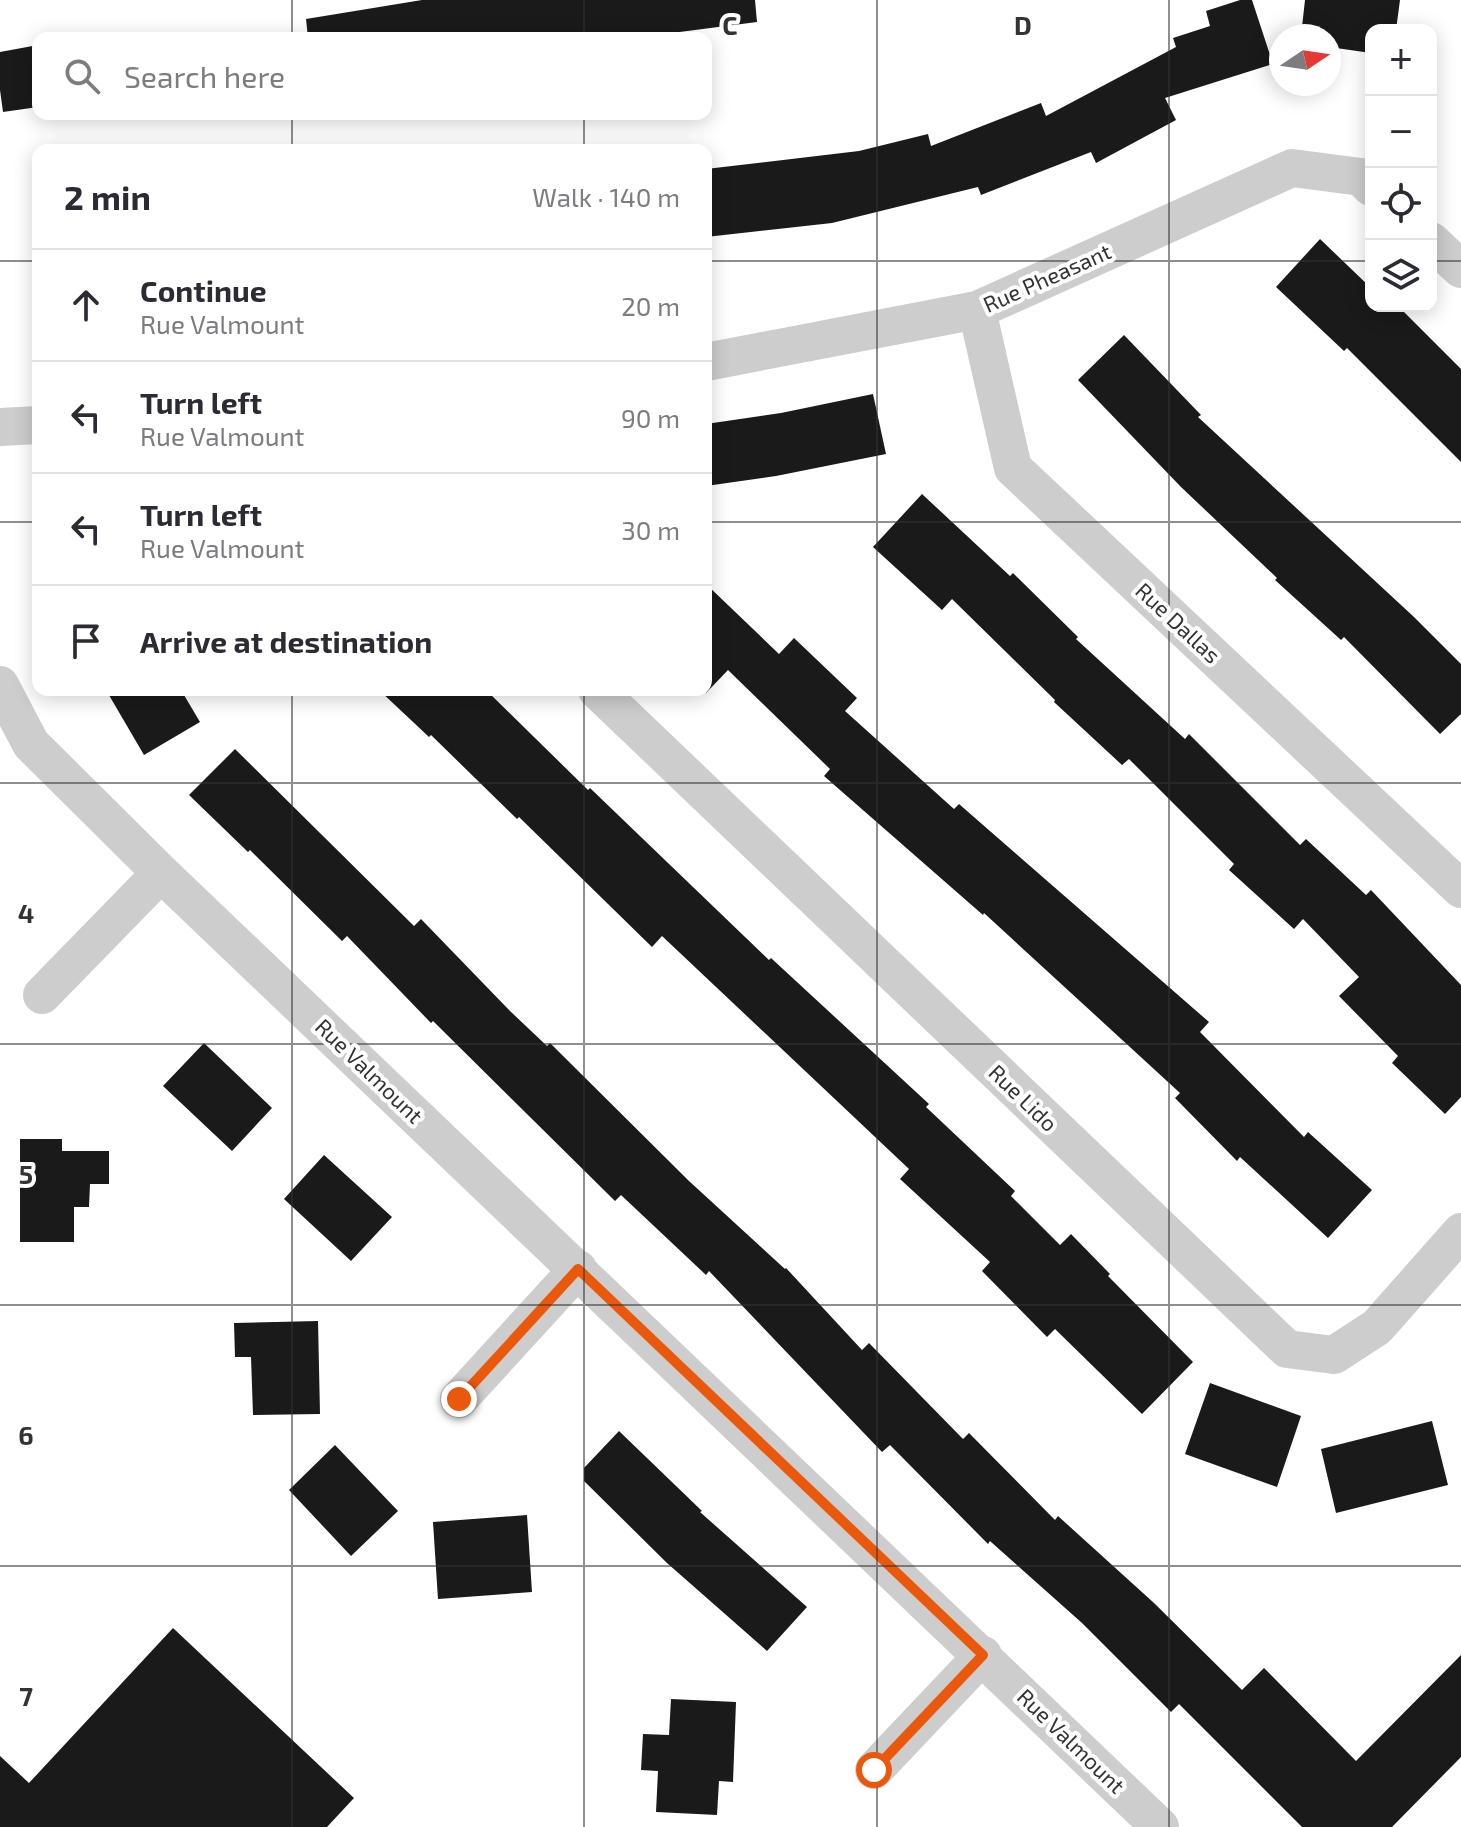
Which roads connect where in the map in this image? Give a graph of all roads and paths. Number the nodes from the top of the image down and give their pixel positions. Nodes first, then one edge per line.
1 (1365, 181) edge
2 (1437, 247) edge
3 (1461, 269) edge
4 (977, 310) junction
5 (712, 361) edge
6 (32, 425) edge
7 (0, 427) edge
8 (0, 685) edge
9 (603, 696) edge
10 (161, 873) junction
11 (1461, 889) edge
12 (42, 995) dead end
13 (1461, 1232) edge
14 (578, 1269) junction
15 (459, 1399) dead end
16 (983, 1655) junction
17 (874, 1770) dead end
18 (1160, 1827) edge

1 - 4 street, Rue Pheasant
2 - 3 street
4 - 5 street, Rue Pheasant
4 - 11 street, Rue Dallas
6 - 7 street
8 - 10 street, Rue Valmount
9 - 13 street, Rue Lido
10 - 12 street
10 - 14 street, Rue Valmount
14 - 15 street
14 - 16 street, Rue Valmount
16 - 17 street
16 - 18 street, Rue Valmount

